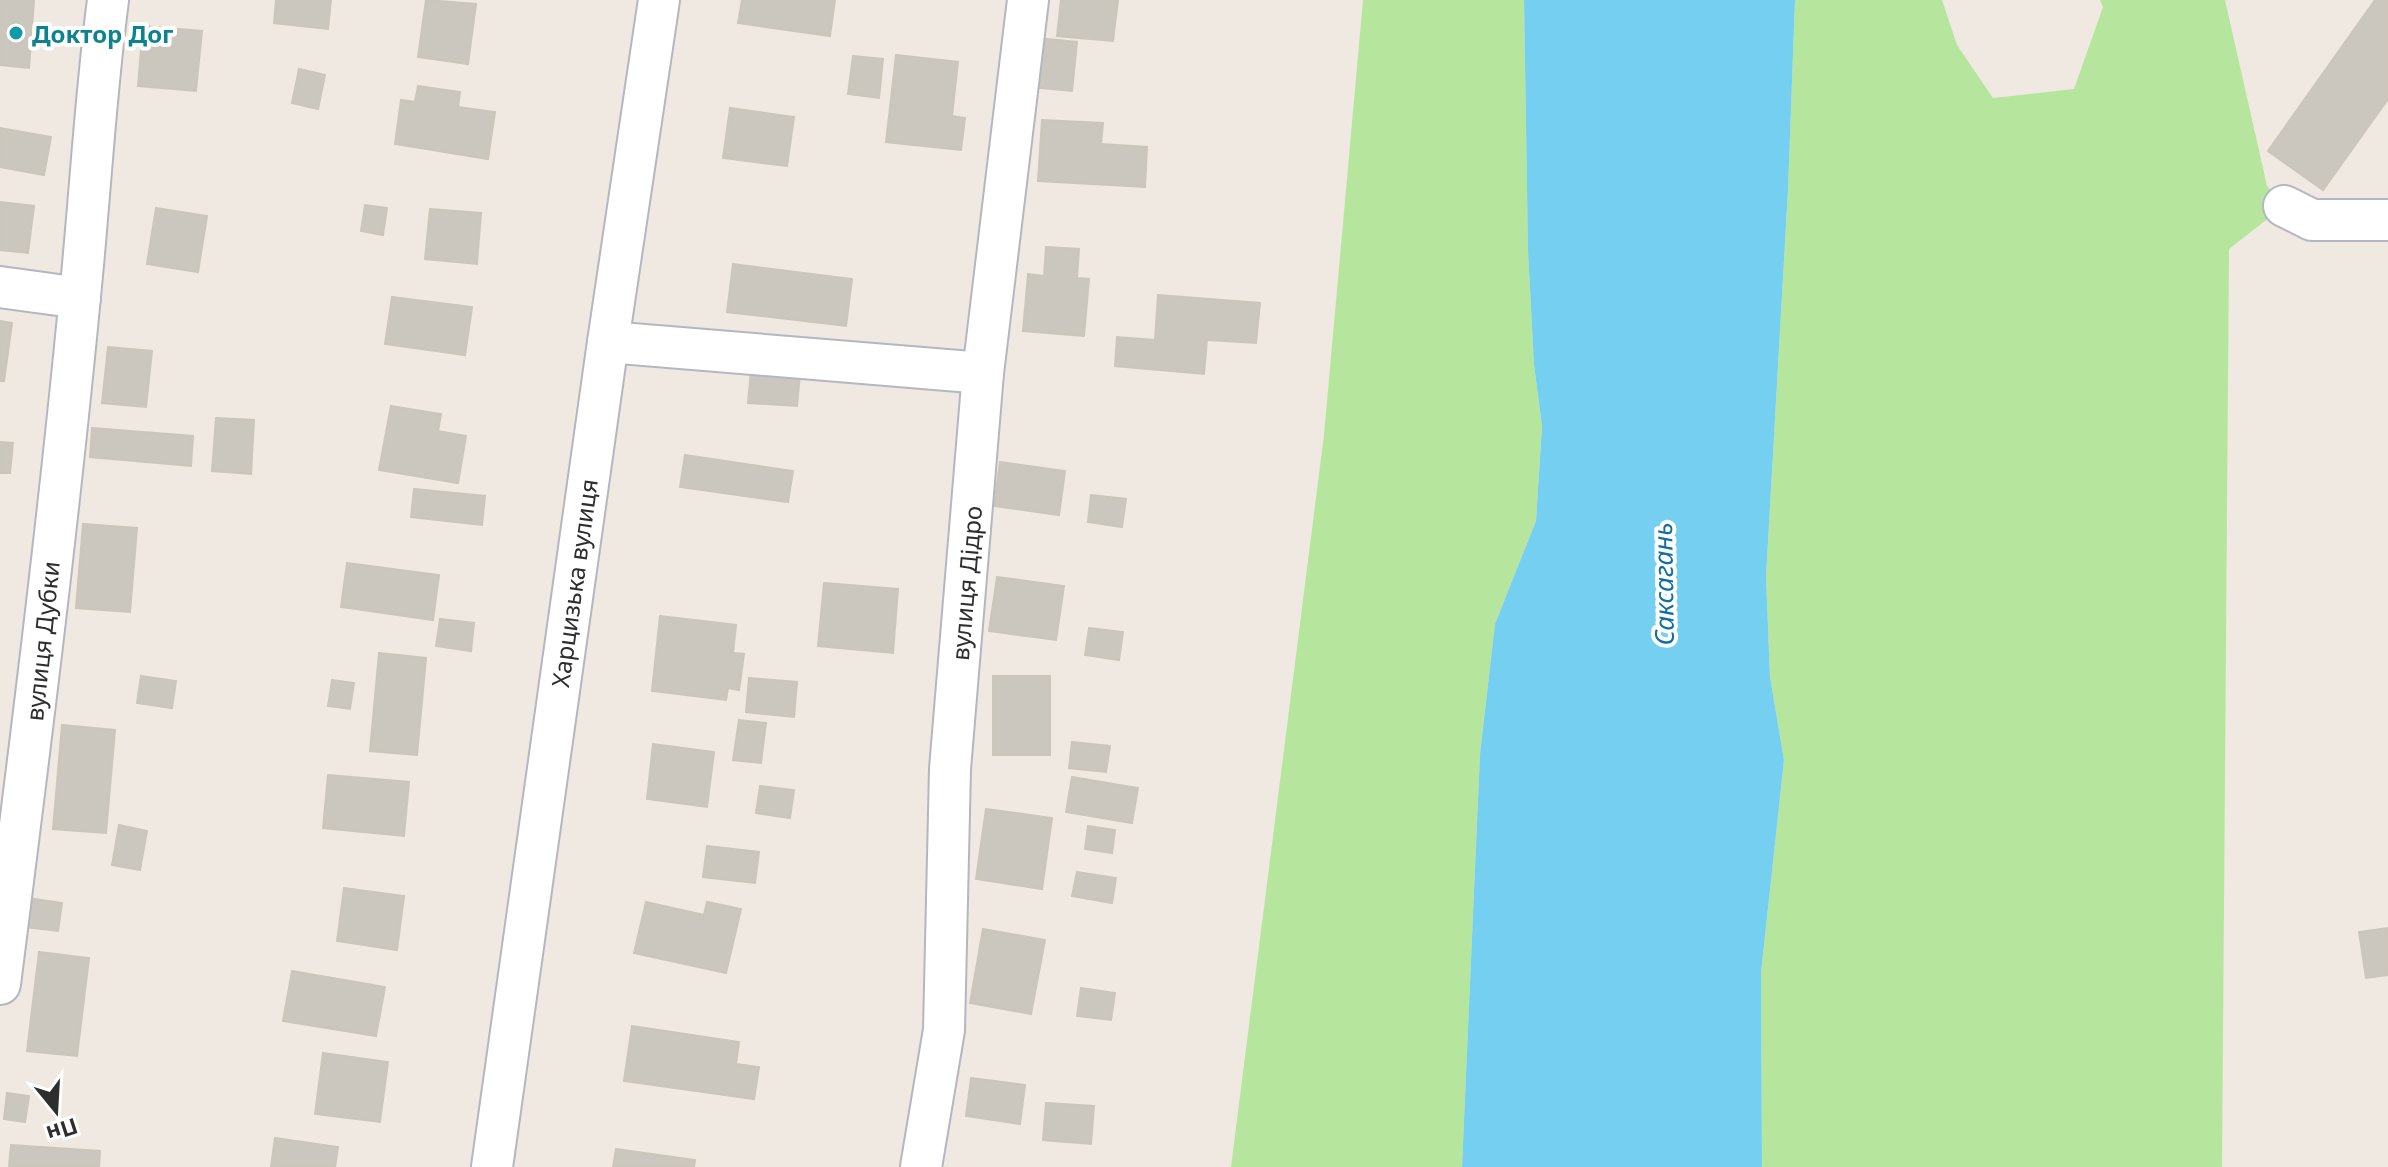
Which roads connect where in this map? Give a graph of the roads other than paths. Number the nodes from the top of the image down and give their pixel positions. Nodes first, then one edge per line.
1 (108, 0) edge
2 (659, 0) edge
3 (1028, 0) edge
4 (2284, 206) dead end
5 (2388, 220) edge
6 (0, 287) edge
7 (80, 298) junction
8 (608, 342) junction
9 (983, 373) junction
10 (0, 984) edge
11 (492, 1167) edge
12 (921, 1167) edge

1 - 7 street, вулиця Дубки
2 - 8 street, Харцизька вулиця
3 - 9 street, вулиця Дідро
4 - 5 street
6 - 7 street
7 - 10 street, вулиця Дубки
8 - 9 street
8 - 11 street, Харцизька вулиця
9 - 12 street, вулиця Дідро

